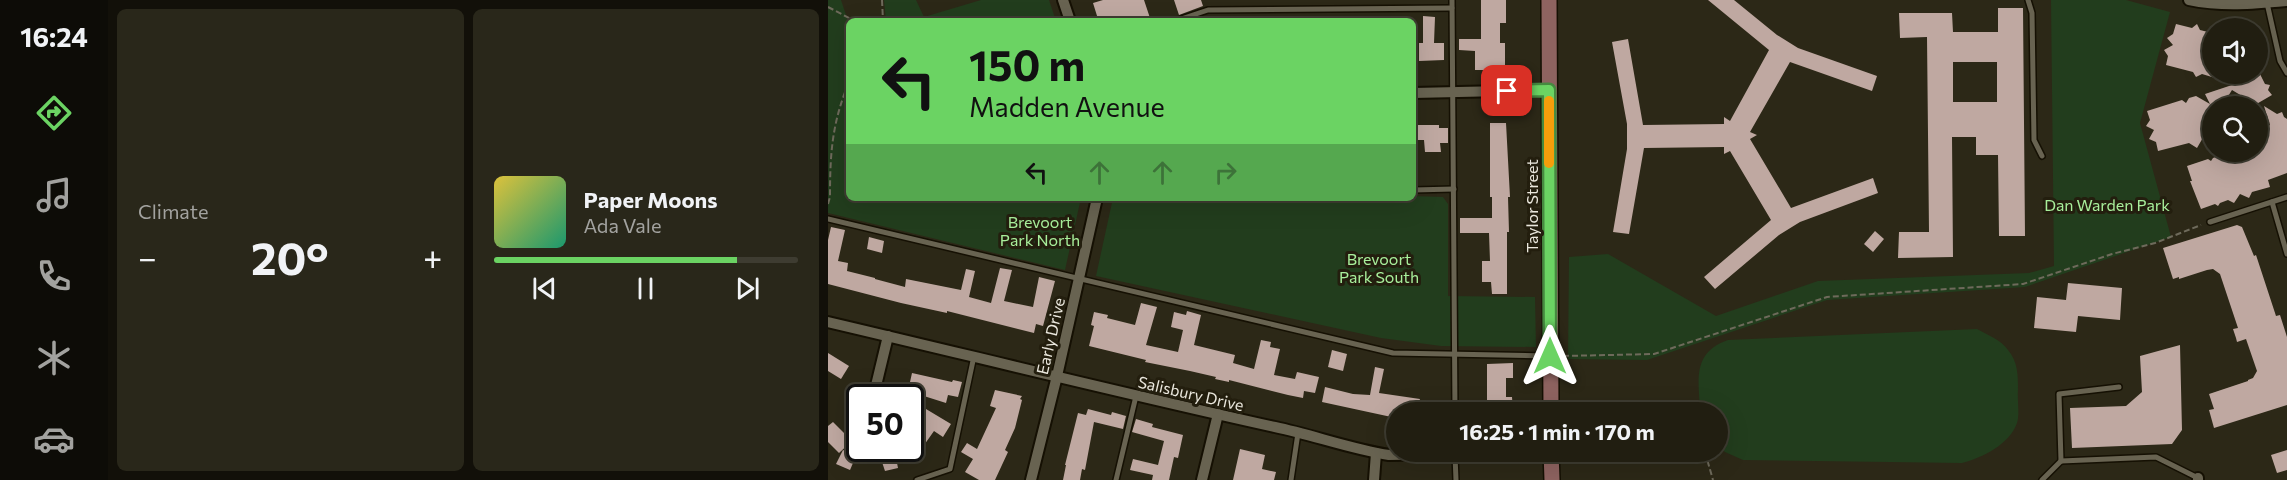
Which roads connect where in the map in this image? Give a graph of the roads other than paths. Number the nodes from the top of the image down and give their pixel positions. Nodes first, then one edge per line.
1 (1063, 0) edge
2 (1452, 0) edge
3 (1549, 0) edge
4 (2026, 0) edge
5 (2190, 0) edge
6 (2287, 1) edge
7 (2267, 3) junction
8 (1452, 8) junction
9 (1069, 18) edge
10 (1184, 18) edge
11 (2287, 73) edge
12 (1549, 90) junction
13 (1452, 92) junction
14 (1416, 93) edge
15 (2042, 156) dead end
16 (1454, 189) junction
17 (1416, 190) edge
18 (2287, 197) edge
19 (1096, 201) edge
20 (2272, 202) junction
21 (828, 219) edge
22 (2210, 222) road end
23 (2287, 254) edge
24 (1078, 278) junction
25 (828, 322) edge
26 (888, 336) junction
27 (1454, 354) junction
28 (974, 356) junction
29 (1550, 356) junction
30 (1057, 376) junction
31 (876, 384) edge
32 (2119, 387) dead end
33 (1136, 396) junction
34 (1455, 402) edge
35 (1551, 402) edge
36 (1218, 414) junction
37 (1298, 432) junction
38 (1376, 453) junction
39 (1386, 455) edge
40 (2061, 461) junction
41 (1455, 462) edge
42 (1551, 462) edge
43 (2198, 479) edge
44 (917, 480) edge
45 (1031, 480) edge
46 (1116, 480) edge
47 (1202, 480) edge
48 (1291, 480) edge
49 (1374, 480) edge
50 (1455, 480) edge
51 (1552, 480) edge
52 (2042, 480) edge

1 - 9 street
2 - 8 lane
3 - 12 main road, Taylor Street
4 - 15 lane
5 - 7 street
6 - 7 street
7 - 11 lane
8 - 10 lane
8 - 13 lane
12 - 13 street
12 - 29 main road, Taylor Street
13 - 14 street
13 - 16 lane
16 - 17 lane
16 - 27 lane
18 - 20 lane
19 - 24 street, Early Drive
20 - 22 lane
20 - 23 lane
21 - 24 lane
24 - 27 lane
24 - 30 street, Early Drive
25 - 26 street, Salisbury Drive
26 - 28 street, Salisbury Drive
26 - 31 street
27 - 29 lane
27 - 34 lane
28 - 30 street, Salisbury Drive
28 - 44 lane
29 - 35 main road, Taylor Street
30 - 33 street, Salisbury Drive
30 - 45 street, Early Drive
32 - 40 lane
33 - 36 street, Salisbury Drive
33 - 46 lane
36 - 37 street, Salisbury Drive
36 - 47 street
37 - 38 street, Salisbury Drive
37 - 48 lane
38 - 39 street, Salisbury Drive
38 - 49 street
40 - 43 lane
40 - 52 lane
41 - 50 lane
42 - 51 main road

